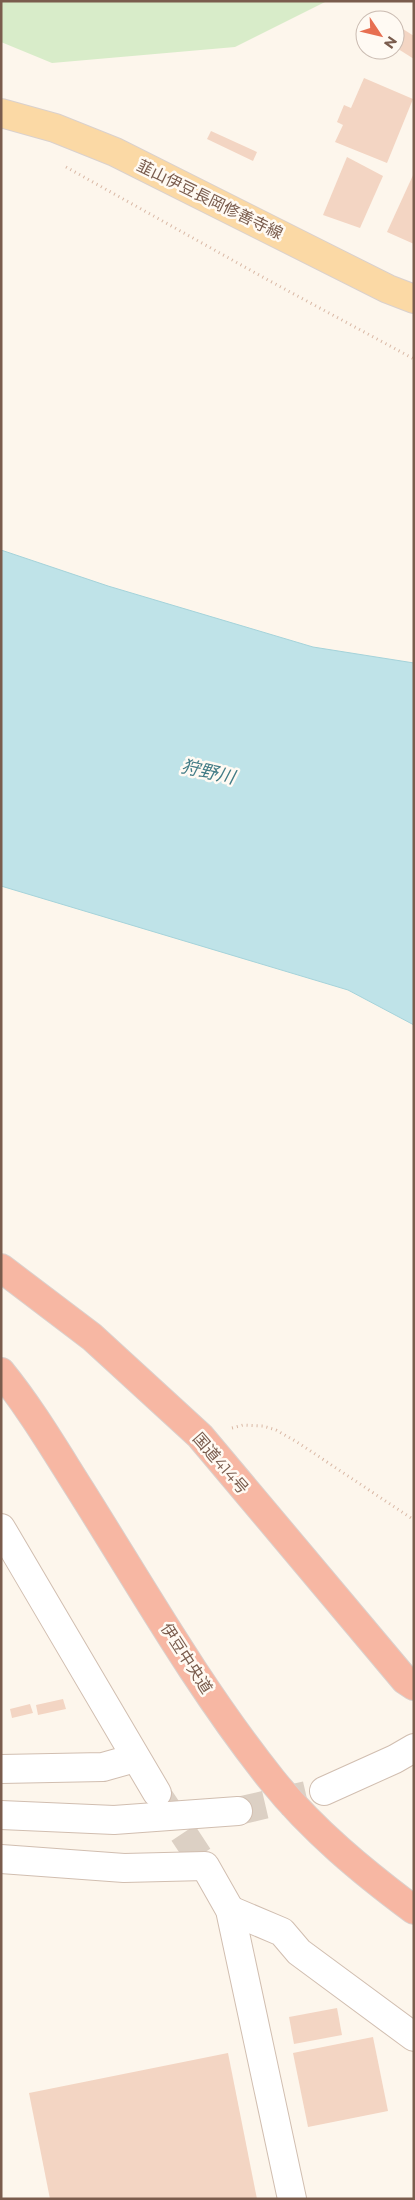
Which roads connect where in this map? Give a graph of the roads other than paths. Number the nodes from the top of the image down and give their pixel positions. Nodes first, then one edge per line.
1 (1, 113) edge
2 (414, 299) edge
3 (1, 1268) edge
4 (1, 1372) edge
5 (1, 1398) edge
6 (1, 1528) edge
7 (414, 1686) edge
8 (414, 1748) edge
9 (135, 1758) junction
10 (1, 1769) edge
11 (324, 1791) tunnel mouth
12 (157, 1793) tunnel mouth
13 (238, 1811) tunnel mouth
14 (1, 1815) edge
15 (1, 1858) edge
16 (230, 1910) junction
17 (414, 1910) edge
18 (414, 1929) edge
19 (414, 2037) edge
20 (292, 2199) edge

1 - 2 main road, 韮山伊豆長岡修善寺線
3 - 7 highway, 国道414号
4 - 17 highway, 伊豆中央道
5 - 18 highway, 伊豆中央道
6 - 9 street
8 - 11 street
9 - 10 street
9 - 12 street
13 - 14 street
15 - 16 street
16 - 19 street
16 - 20 street

